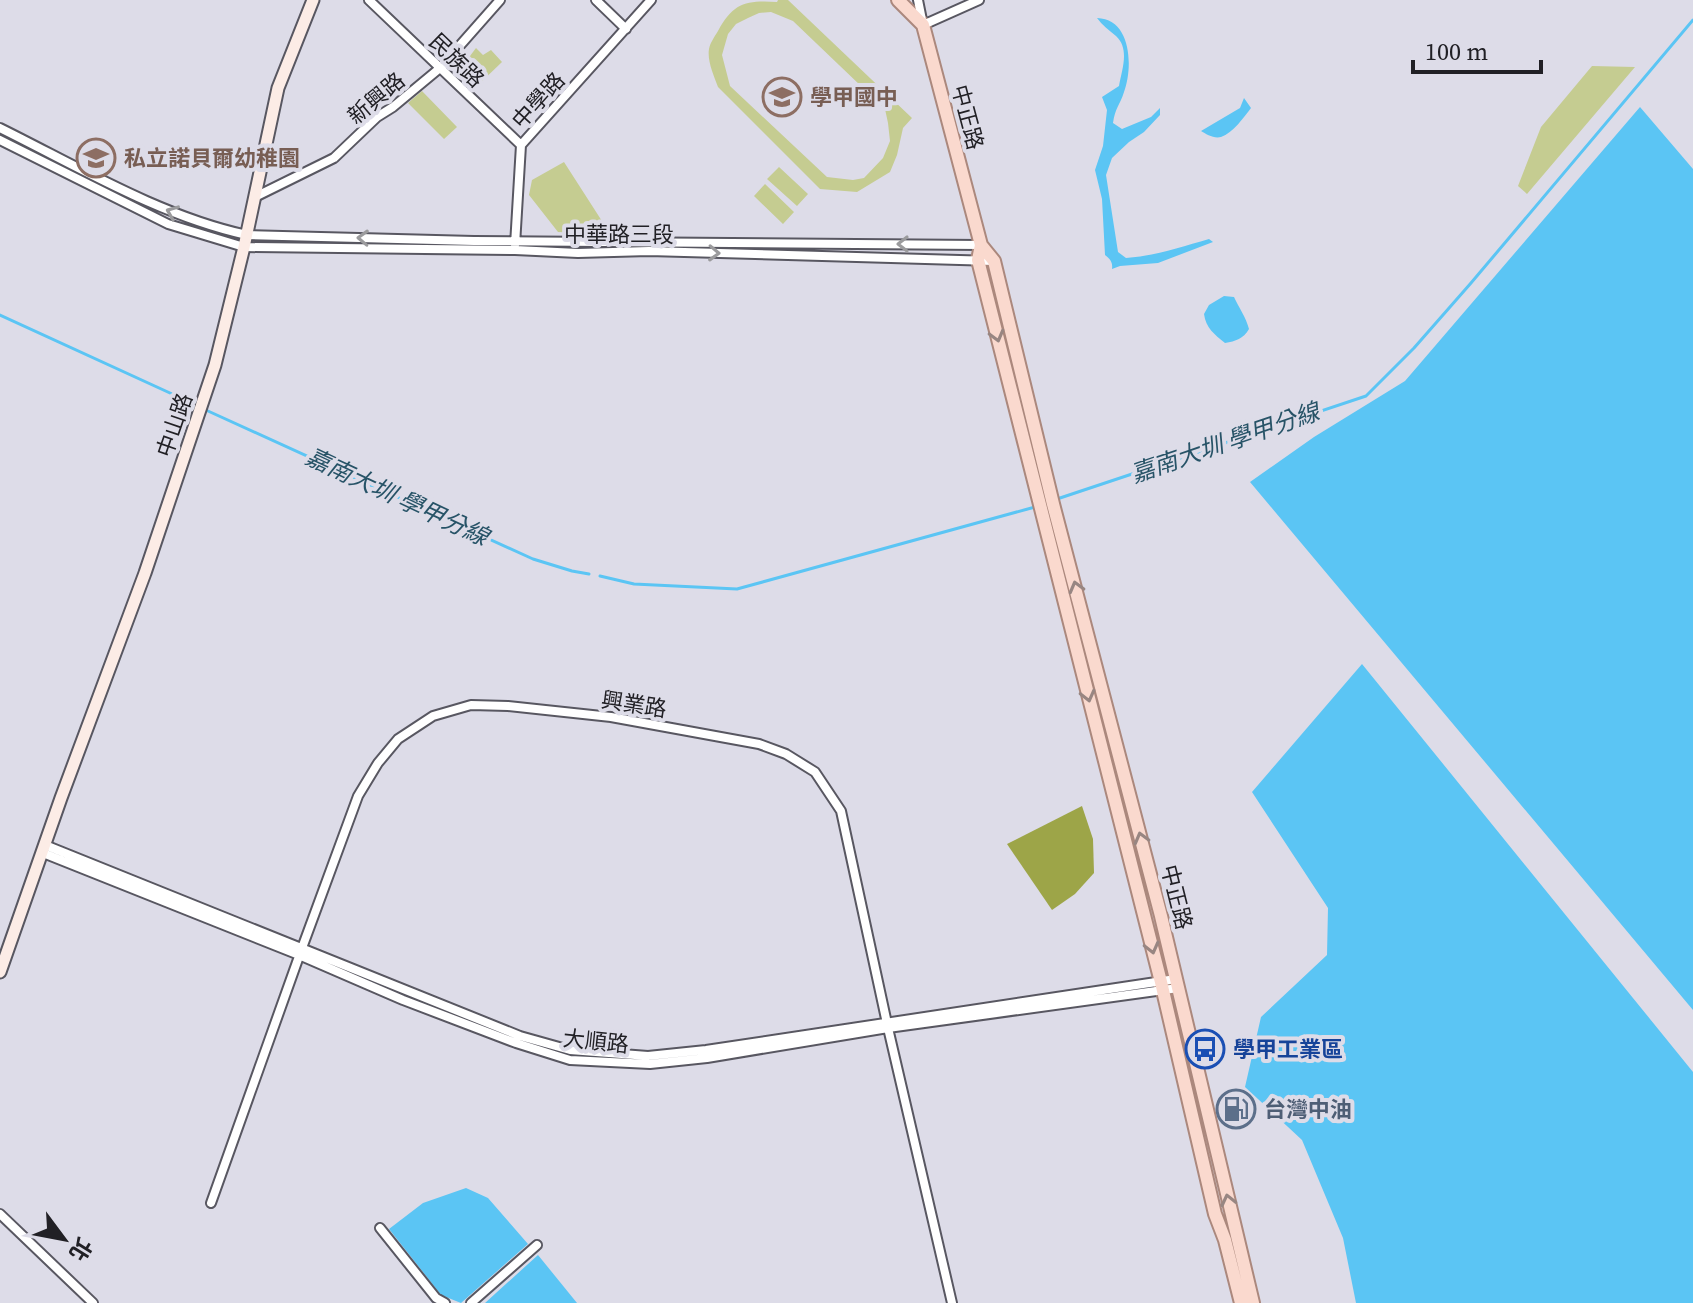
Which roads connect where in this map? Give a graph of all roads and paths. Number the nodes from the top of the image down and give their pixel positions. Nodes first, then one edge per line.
1 (313, 0) edge
2 (369, 0) edge
3 (500, 0) edge
4 (596, 0) edge
5 (651, 0) edge
6 (898, 0) edge
7 (918, 0) edge
8 (979, 0) edge
9 (923, 25) junction
10 (626, 29) junction
11 (440, 68) junction
12 (0, 128) edge
13 (0, 140) edge
14 (521, 145) junction
15 (255, 197) junction
16 (246, 241) junction
17 (981, 245) junction
18 (515, 246) junction
19 (978, 260) junction
20 (994, 261) junction
21 (1046, 501) junction
22 (44, 849) junction
23 (300, 952) junction
24 (0, 972) edge
25 (1177, 984) junction
26 (1162, 987) junction
27 (888, 1025) junction
28 (1206, 1104) junction
29 (1190, 1107) junction
30 (211, 1203) dead end
31 (0, 1214) edge
32 (380, 1228) dead end
33 (537, 1245) dead end
34 (93, 1303) edge
35 (445, 1303) edge
36 (471, 1303) edge
37 (952, 1303) edge
38 (1241, 1303) edge
39 (1253, 1303) edge

1 - 15 main road, 中山路
2 - 11 street, 民族路
3 - 11 street, 新興路
4 - 10 street
5 - 10 street, 中學路
6 - 9 main road
7 - 9 street, 中正路
8 - 9 street
9 - 17 main road, 中正路
10 - 14 street, 中學路
11 - 14 street, 民族路
11 - 15 street, 新興路
16 -> 12 street
13 - 16 street
14 - 18 street, 中學路
15 - 16 main road, 中山路
16 - 18 street, 中華路三段
16 - 22 main road, 中山路
17 -> 18 street, 中華路三段
17 - 19 main road
17 - 20 main road
18 -> 19 street, 中華路三段
19 - 20 street, 中華路三段
19 -> 21 main road, 中正路
20 - 21 main road, 中正路
25 -> 21 main road, 中正路
21 -> 26 main road, 中正路
22 - 23 street, 大順路
22 - 24 main road, 中山路
23 - 27 street, 大順路
23 - 27 street, 興業路
23 - 30 street, 興業路
25 - 26 street, 大順路
25 - 28 main road, 中正路
26 - 27 street, 大順路
26 - 29 main road, 中正路
27 - 37 street, 興業路
28 - 29 main road
39 -> 28 main road, 中正路
29 - 38 main road, 中正路
31 - 34 street
32 - 35 street
33 - 36 street

